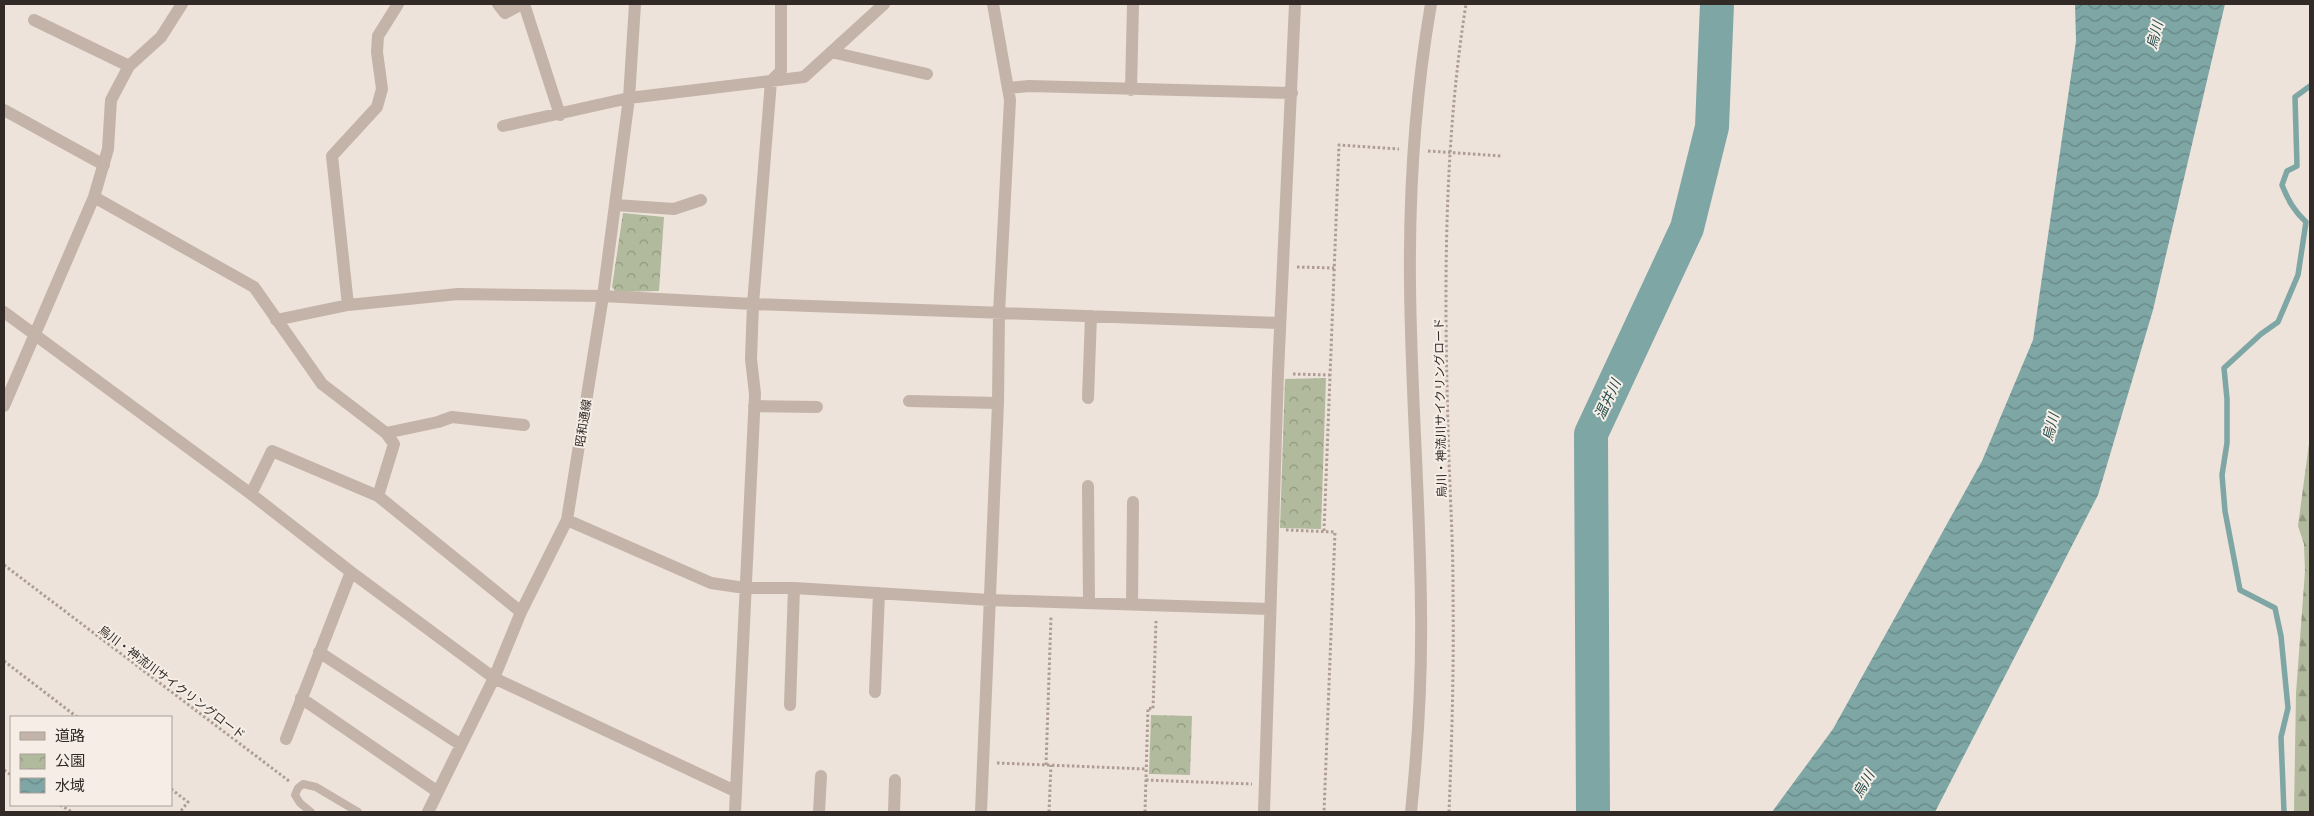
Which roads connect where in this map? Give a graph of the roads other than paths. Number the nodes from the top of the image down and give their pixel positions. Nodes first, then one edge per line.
1 (182, 4) edge
2 (398, 4) edge
3 (498, 4) edge
4 (523, 4) edge
5 (635, 4) edge
6 (781, 4) edge
7 (884, 4) edge
8 (993, 4) edge
9 (1133, 4) edge
10 (1294, 4) edge
11 (1431, 4) edge
12 (34, 20) dead end
13 (831, 52) junction
14 (129, 66) junction
15 (927, 74) dead end
16 (771, 82) junction
17 (1008, 88) junction
18 (1132, 90) junction
19 (1292, 93) junction
20 (629, 98) junction
21 (4, 110) edge
22 (560, 115) junction
23 (503, 126) dead end
24 (104, 166) junction
25 (94, 197) junction
26 (701, 200) dead end
27 (615, 205) junction
28 (603, 296) junction
29 (753, 304) junction
30 (348, 305) junction
31 (4, 312) edge
32 (999, 312) junction
33 (1091, 316) junction
34 (276, 320) junction
35 (1280, 323) junction
36 (34, 334) junction
37 (1088, 398) dead end
38 (909, 401) dead end
39 (998, 403) junction
40 (4, 406) edge
41 (754, 406) junction
42 (817, 407) dead end
43 (524, 425) dead end
44 (386, 433) junction
45 (1088, 486) dead end
46 (251, 494) junction
47 (378, 496) junction
48 (1133, 502) dead end
49 (567, 520) junction
50 (351, 572) junction
51 (745, 588) junction
52 (794, 588) junction
53 (878, 593) junction
54 (990, 600) junction
55 (1089, 603) junction
56 (1132, 604) junction
57 (1270, 608) junction
58 (521, 612) junction
59 (319, 652) junction
60 (494, 678) junction
61 (875, 692) dead end
62 (301, 698) junction
63 (790, 705) dead end
64 (286, 739) dead end
65 (461, 746) junction
66 (820, 776) dead end
67 (895, 780) dead end
68 (735, 791) junction
69 (438, 792) junction
70 (311, 812) edge
71 (358, 812) edge
72 (428, 812) edge
73 (734, 812) edge
74 (819, 812) edge
75 (894, 812) edge
76 (981, 812) edge
77 (1264, 812) edge
78 (1411, 812) edge

1 - 14 street
2 - 30 street
3 - 4 street
4 - 22 street
5 - 20 street, 昭和通線
6 - 16 street
7 - 13 street
8 - 17 street
9 - 18 street
10 - 19 street
11 - 78 street
12 - 14 street
13 - 15 street
13 - 16 street
14 - 24 street
16 - 20 street
16 - 29 street
17 - 18 street
17 - 32 street
18 - 19 street
19 - 35 street
20 - 22 street
20 - 27 street, 昭和通線
21 - 24 street
22 - 23 street
24 - 25 street
25 - 34 street
25 - 36 street
26 - 27 street
27 - 28 street, 昭和通線
28 - 29 street
28 - 30 street
28 - 49 street, 昭和通線
29 - 32 street
29 - 41 street
30 - 34 street
31 - 36 street
32 - 33 street
32 - 39 street
33 - 35 street
33 - 37 street
34 - 44 street
35 - 57 street
36 - 40 street
36 - 46 street
38 - 39 street
39 - 54 street
41 - 42 street
41 - 51 street
43 - 44 street
44 - 47 street
45 - 55 street
46 - 47 street
46 - 50 street
47 - 58 street
48 - 56 street
49 - 51 street
49 - 58 street, 昭和通線
50 - 59 street
50 - 60 street
51 - 52 street
51 - 68 street
52 - 53 street
52 - 63 street
53 - 54 street
53 - 61 street
54 - 55 street
54 - 76 street
55 - 56 street
56 - 57 street
57 - 77 street
58 - 60 street, 昭和通線
59 - 62 street
59 - 65 street
60 - 65 street, 昭和通線
60 - 68 street
62 - 64 street
62 - 69 street
65 - 69 street, 昭和通線
66 - 74 street
67 - 75 street
68 - 73 street
69 - 72 street, 昭和通線
70 - 71 lane

